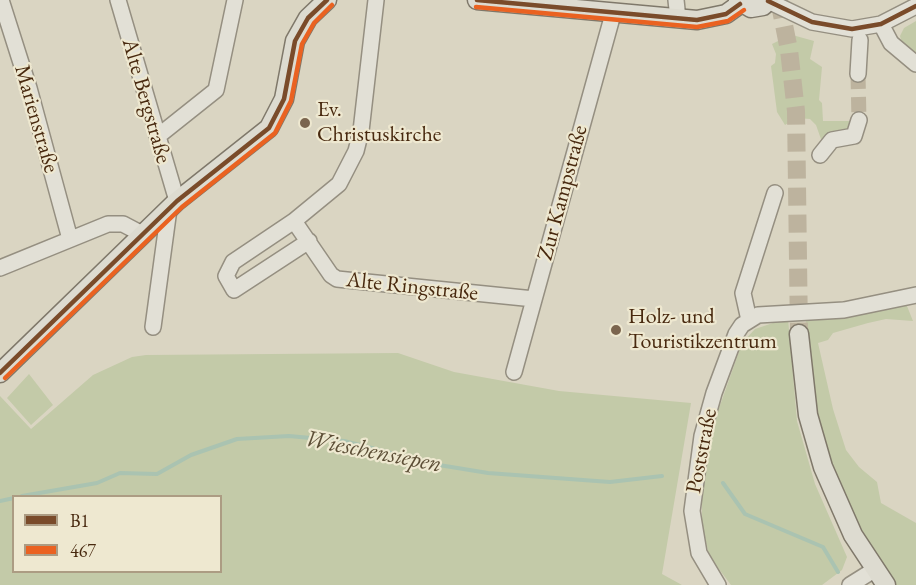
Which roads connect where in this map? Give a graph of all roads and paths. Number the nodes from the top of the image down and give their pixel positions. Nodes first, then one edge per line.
1 (1, 0) edge
2 (118, 0) edge
3 (235, 0) edge
4 (327, 0) edge
5 (376, 0) edge
6 (477, 0) edge
7 (676, 0) edge
8 (768, 1) edge
9 (739, 2) edge
10 (916, 6) edge
11 (613, 14) junction
12 (678, 19) junction
13 (881, 24) junction
14 (860, 40) dead end
15 (916, 64) edge
16 (858, 74) tunnel mouth
17 (859, 120) dead end
18 (157, 137) junction
19 (820, 155) dead end
20 (775, 193) dead end
21 (173, 205) junction
22 (294, 221) junction
23 (142, 234) junction
24 (70, 239) junction
25 (309, 241) junction
26 (0, 268) edge
27 (916, 295) edge
28 (534, 299) junction
29 (749, 320) junction
30 (153, 327) dead end
31 (799, 334) tunnel mouth
32 (514, 372) dead end
33 (0, 373) edge
34 (874, 570) junction
35 (718, 585) edge
36 (849, 585) edge
37 (886, 585) edge

1 - 24 street, Marienstraße
2 - 18 street, Alte Bergstraße
3 - 18 street
4 - 21 main road
5 - 22 street
6 - 11 main road
7 - 12 street
8 - 9 main road
8 - 13 street
9 - 12 main road
10 - 13 street
11 - 12 main road
11 - 28 street, Zur Kampstraße
13 - 15 street
14 - 16 street
17 - 19 street
18 - 21 street, Alte Bergstraße
20 - 29 street
21 - 23 main road
21 - 30 street
22 - 25 street, Alte Ringstraße
22 - 25 street
23 - 24 street
23 - 33 main road
24 - 26 street
25 - 28 street, Alte Ringstraße
27 - 29 street
28 - 32 street, Zur Kampstraße
29 - 35 street, Poststraße
31 - 34 main road
34 - 36 street
34 - 37 main road

